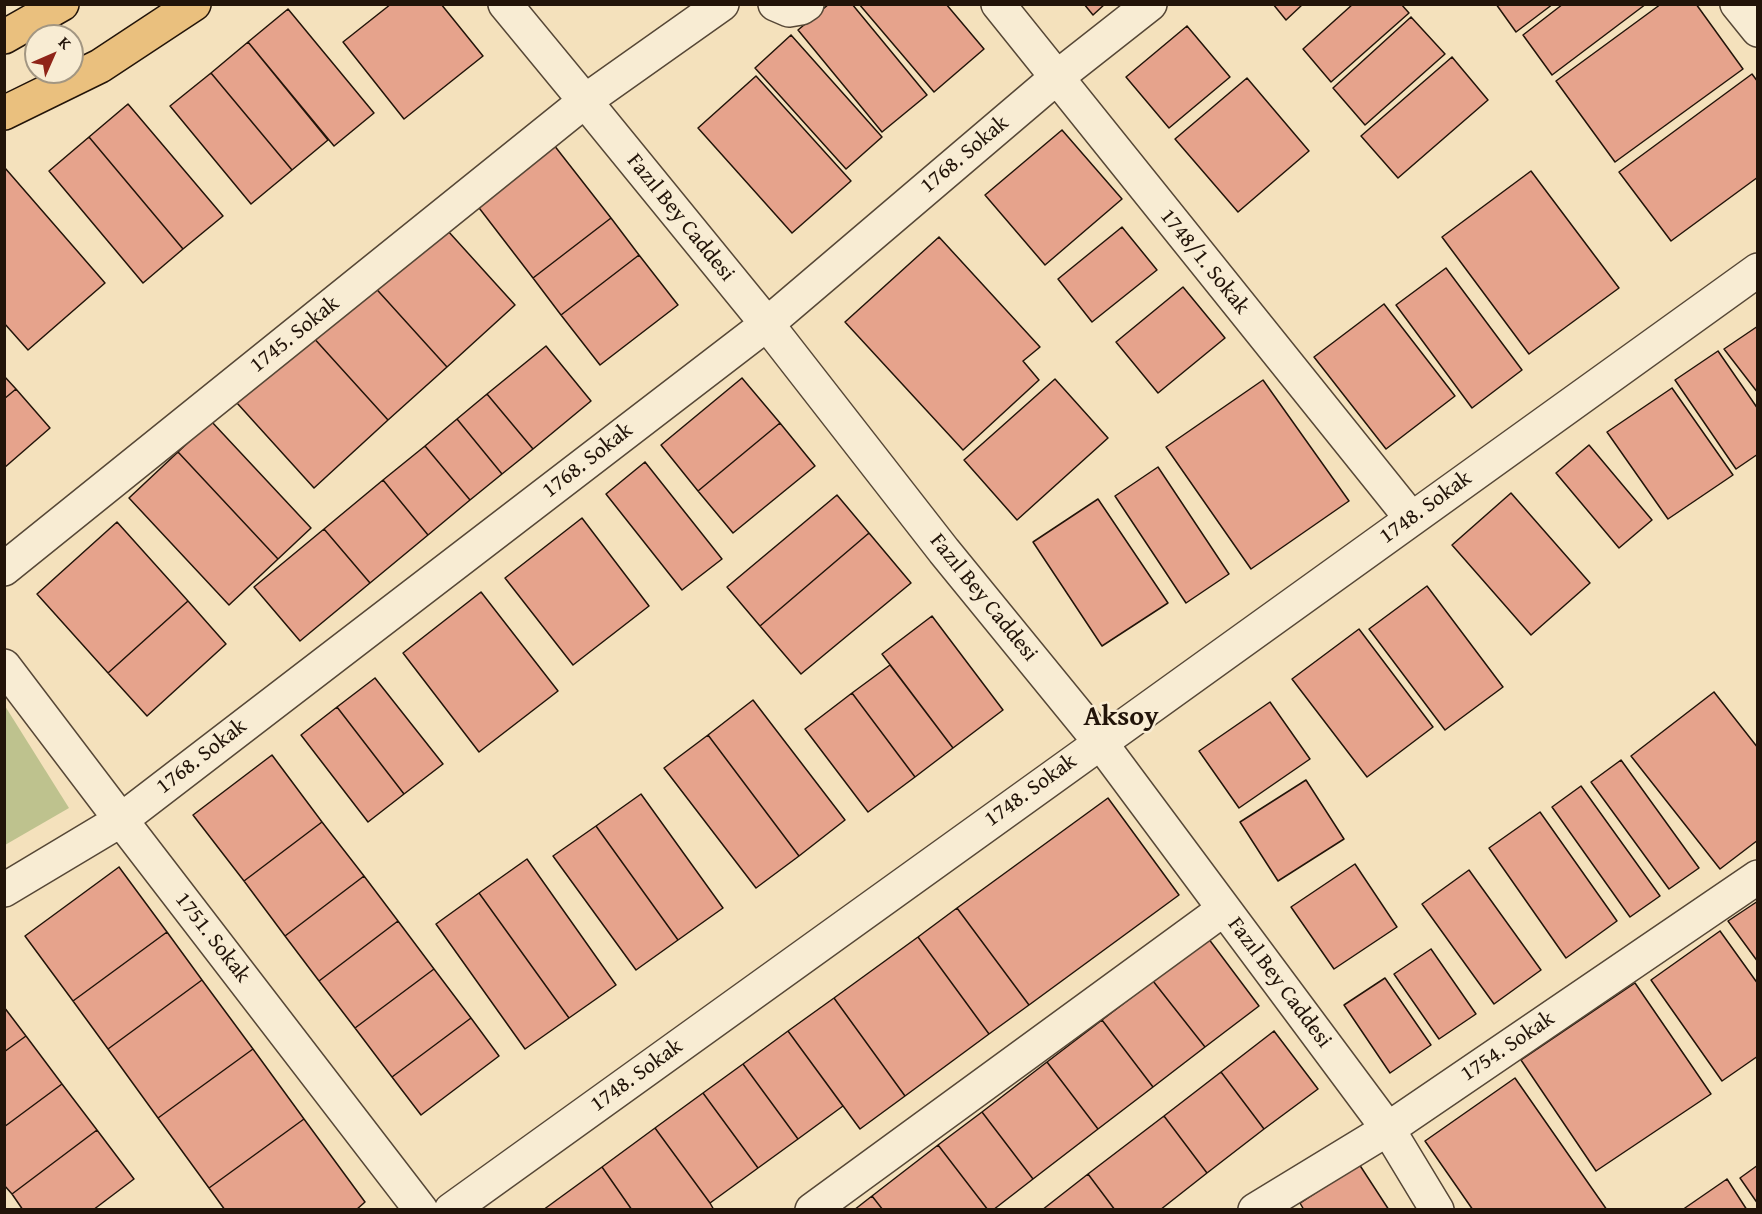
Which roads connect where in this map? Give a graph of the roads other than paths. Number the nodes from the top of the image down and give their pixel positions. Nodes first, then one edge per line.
1 (62, 4) edge
2 (194, 4) edge
3 (505, 4) edge
4 (722, 4) edge
5 (775, 4) edge
6 (807, 4) edge
7 (998, 4) edge
8 (1150, 4) edge
9 (1737, 4) edge
10 (1758, 30) edge
11 (4, 37) edge
12 (1056, 78) junction
13 (585, 101) junction
14 (4, 113) edge
15 (1758, 270) edge
16 (767, 324) junction
17 (1412, 518) junction
18 (4, 569) edge
19 (4, 666) edge
20 (1100, 742) junction
21 (121, 820) junction
22 (1758, 877) edge
23 (4, 890) edge
24 (1224, 909) junction
25 (1388, 1129) junction
26 (421, 1209) edge
27 (452, 1209) edge
28 (812, 1209) edge
29 (1255, 1209) edge
30 (1437, 1209) edge

1 - 11 main road
2 - 14 main road
3 - 13 street, Fazıl Bey Caddesi
4 - 13 street, 1745. Sokak
5 - 6 street
7 - 12 street, 1748/1. Sokak
8 - 12 street, 1768. Sokak
9 - 10 street
12 - 16 street, 1768. Sokak
12 - 17 street, 1748/1. Sokak
13 - 16 street, Fazıl Bey Caddesi
13 - 18 street, 1745. Sokak
15 - 17 street, 1748. Sokak
16 - 20 street, Fazıl Bey Caddesi
16 - 21 street, 1768. Sokak
17 - 20 street, 1748. Sokak
19 - 21 street, 1751. Sokak
20 - 24 street, Fazıl Bey Caddesi
20 - 27 street, 1748. Sokak
21 - 23 street, 1768. Sokak
21 - 26 street, 1751. Sokak
22 - 25 street, 1754. Sokak
24 - 25 street, Fazıl Bey Caddesi
24 - 28 street
25 - 29 street, 1754. Sokak
25 - 30 street, Fazıl Bey Caddesi

